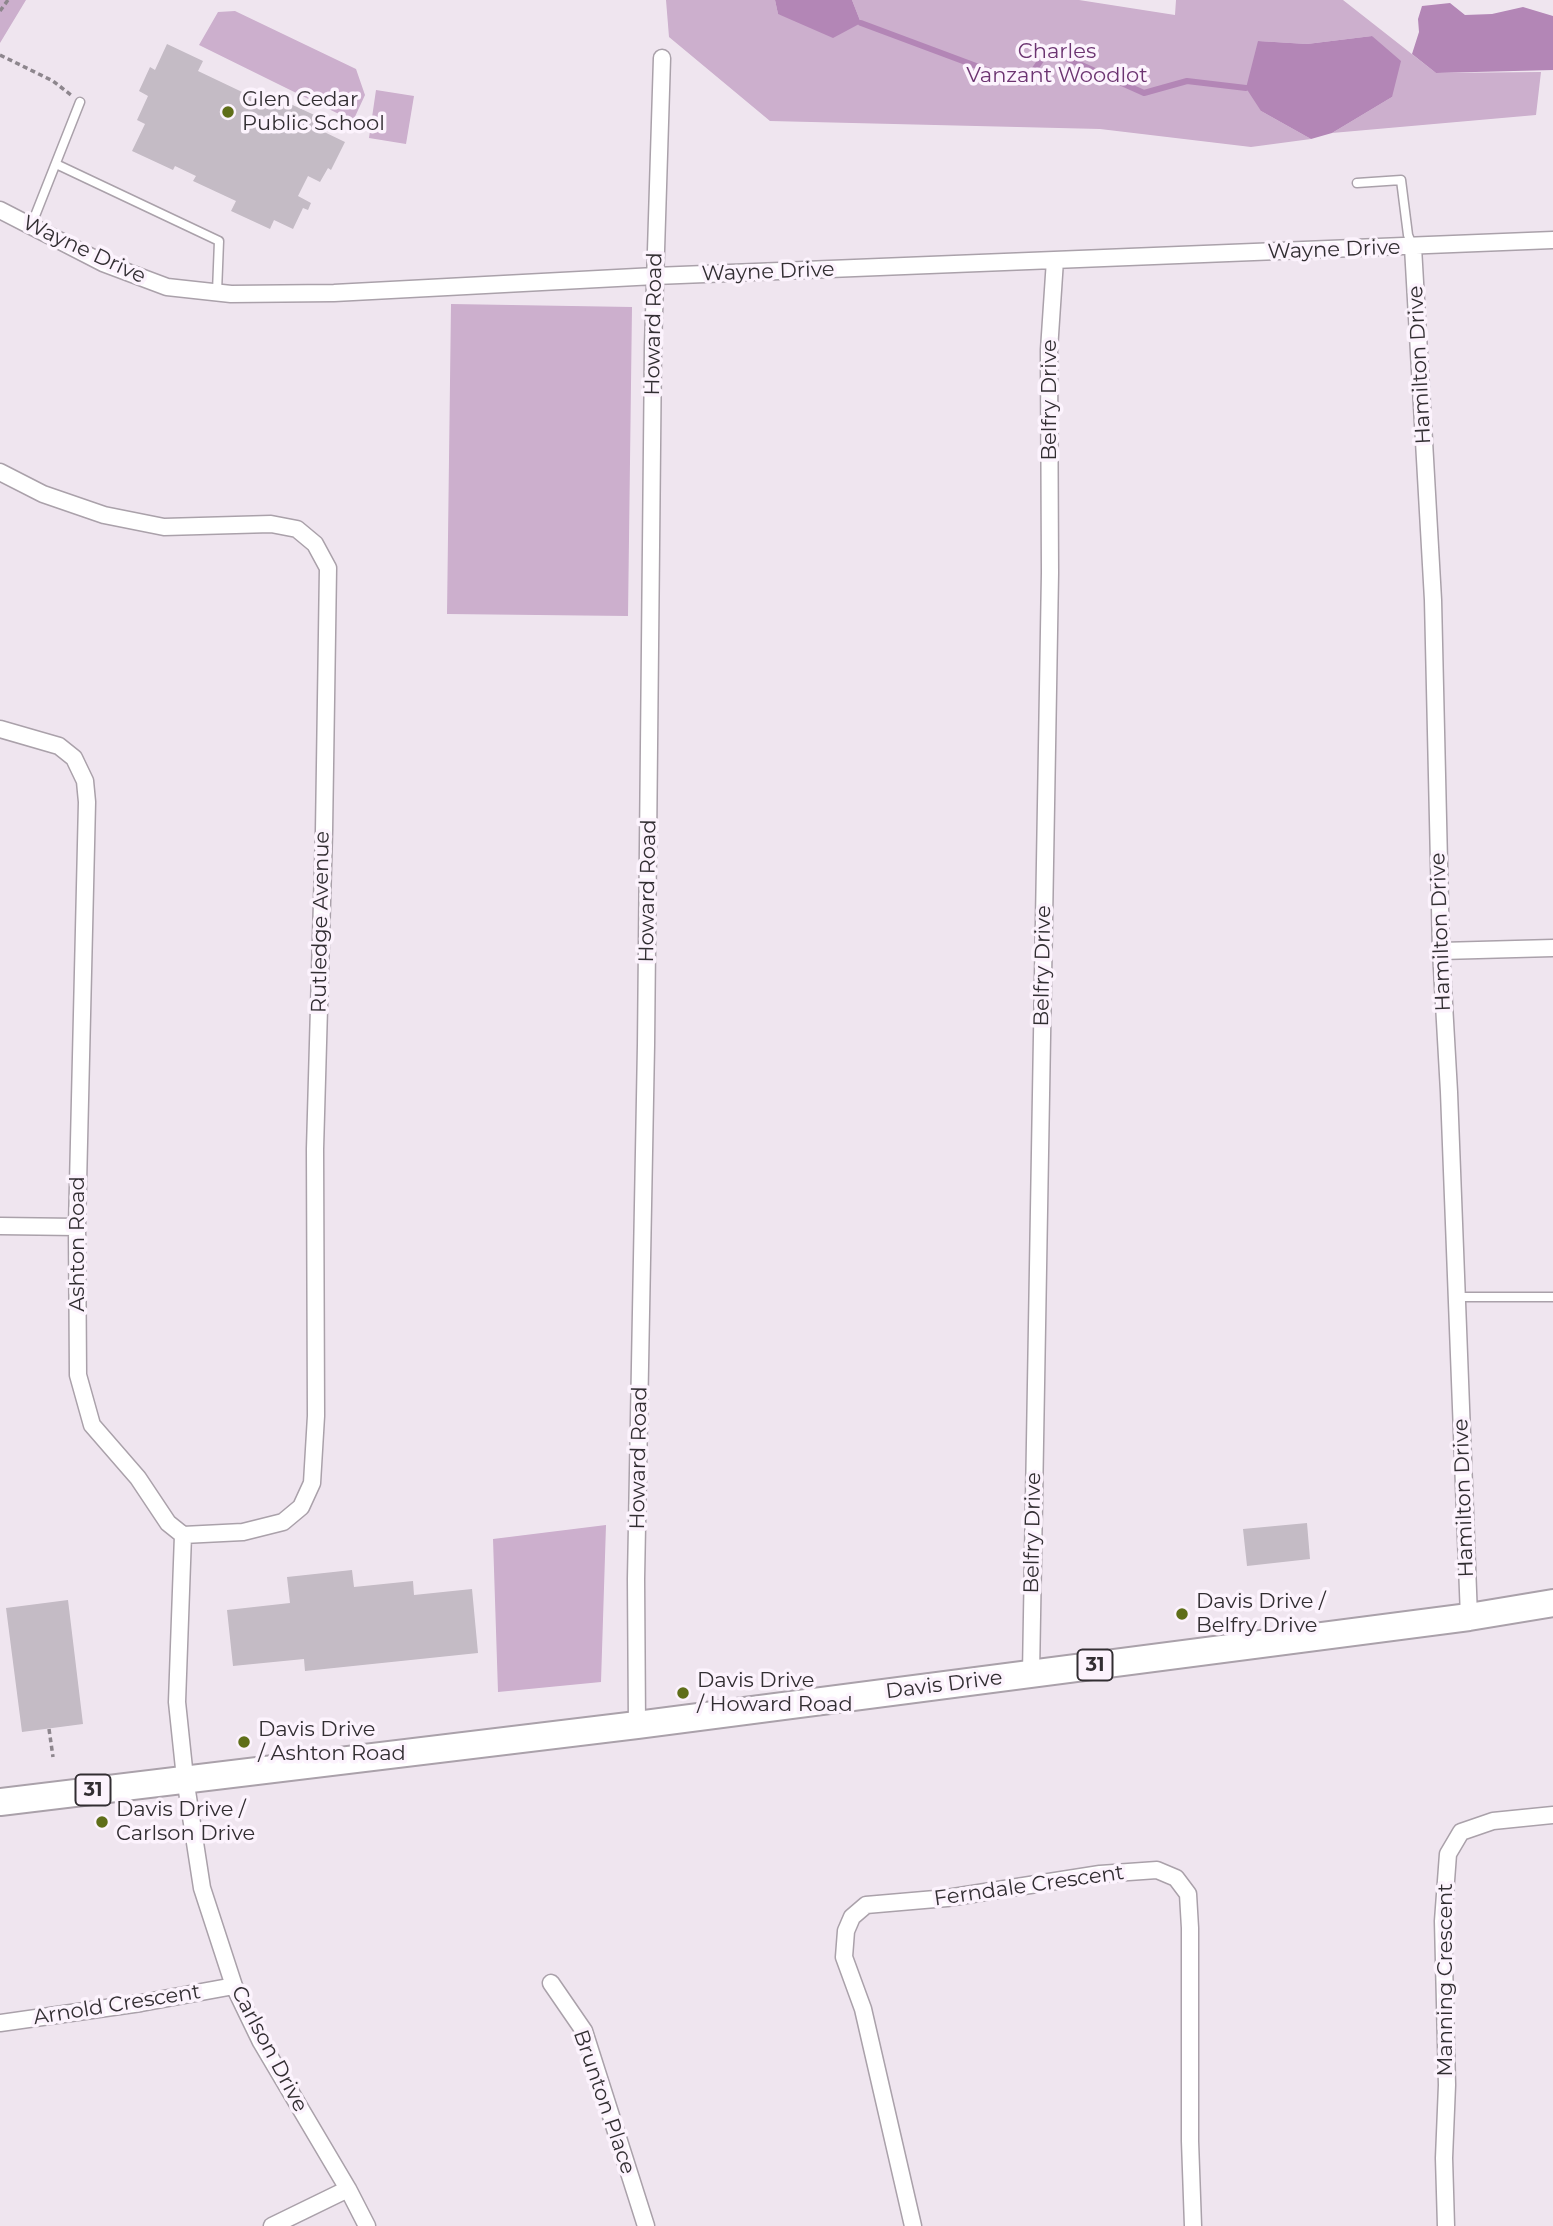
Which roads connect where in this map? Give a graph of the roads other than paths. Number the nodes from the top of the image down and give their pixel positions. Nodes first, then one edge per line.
1 (662, 58) dead end
2 (80, 102) road end
3 (56, 164) junction
4 (1357, 183) dead end
5 (0, 210) edge
6 (31, 226) junction
7 (1553, 240) edge
8 (1413, 247) junction
9 (1055, 260) junction
10 (655, 276) junction
11 (217, 292) junction
12 (0, 472) edge
13 (0, 729) edge
14 (1553, 948) edge
15 (1441, 951) junction
16 (0, 1226) edge
17 (78, 1227) junction
18 (1457, 1297) junction
19 (1553, 1297) edge
20 (183, 1535) junction
21 (1553, 1603) edge
22 (1469, 1617) junction
23 (1031, 1674) junction
24 (637, 1725) junction
25 (186, 1778) junction
26 (0, 1802) edge
27 (1553, 1815) edge
28 (551, 1983) dead end
29 (234, 1986) junction
30 (0, 2023) edge
31 (348, 2189) junction
32 (272, 2226) edge
33 (367, 2226) edge
34 (646, 2226) edge
35 (913, 2226) edge
36 (1193, 2226) edge
37 (1446, 2226) edge

1 - 10 street, Howard Road
2 - 3 lane
3 - 6 lane
3 - 11 lane
4 - 8 lane
5 - 6 street, Wayne Drive
6 - 11 street, Wayne Drive
7 - 8 street, Wayne Drive
8 - 9 street, Wayne Drive
8 - 15 street, Hamilton Drive
9 - 10 street, Wayne Drive
9 - 23 street, Belfry Drive
10 - 11 street, Wayne Drive
10 - 24 street, Howard Road
12 - 20 street, Rutledge Avenue
13 - 17 street, Ashton Road
14 - 15 street
15 - 18 street, Hamilton Drive
16 - 17 street
17 - 20 street, Ashton Road
18 - 19 lane
18 - 22 street, Hamilton Drive
20 - 25 street
21 - 22 main road, Davis Drive / 31
22 - 23 main road, Davis Drive / 31
23 - 24 main road, Davis Drive / 31
24 - 25 main road, Davis Drive / 31
25 - 26 main road, Davis Drive / 31
25 - 29 street, Carlson Drive
27 - 37 street, Manning Crescent
28 - 34 street, Brunton Place
29 - 30 street, Arnold Crescent
29 - 31 street, Carlson Drive
31 - 32 street
31 - 33 street, Carlson Drive
35 - 36 street, Ferndale Crescent

